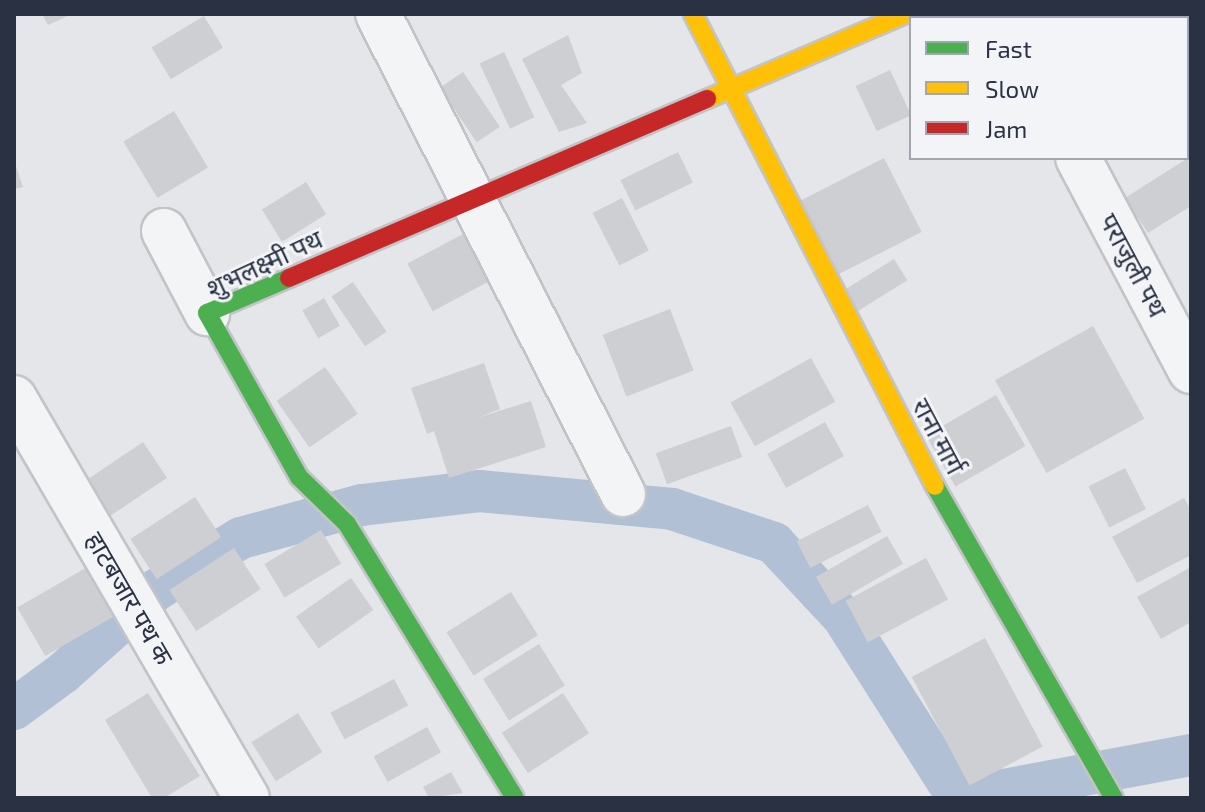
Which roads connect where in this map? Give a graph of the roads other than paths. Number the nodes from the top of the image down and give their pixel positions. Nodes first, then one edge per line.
1 (378, 14) edge
2 (693, 14) edge
3 (905, 14) edge
4 (735, 89) junction
5 (1079, 160) edge
6 (472, 198) junction
7 (164, 231) dead end
8 (207, 313) junction
9 (1191, 371) edge
10 (15, 403) edge
11 (623, 494) dead end
12 (1114, 797) edge
13 (247, 798) edge
14 (515, 798) edge

1 - 6 street
2 - 4 street, राना मार्ग
3 - 4 street, शुभलक्ष्मी पथ
4 - 6 street, शुभलक्ष्मी पथ
4 - 12 street, राना मार्ग
5 - 9 street, पराजुली पथ
6 - 8 street, शुभलक्ष्मी पथ
6 - 11 street
7 - 8 street
8 - 14 street, शुभलक्ष्मी पथ
10 - 13 street, हाटबजार पथ क

